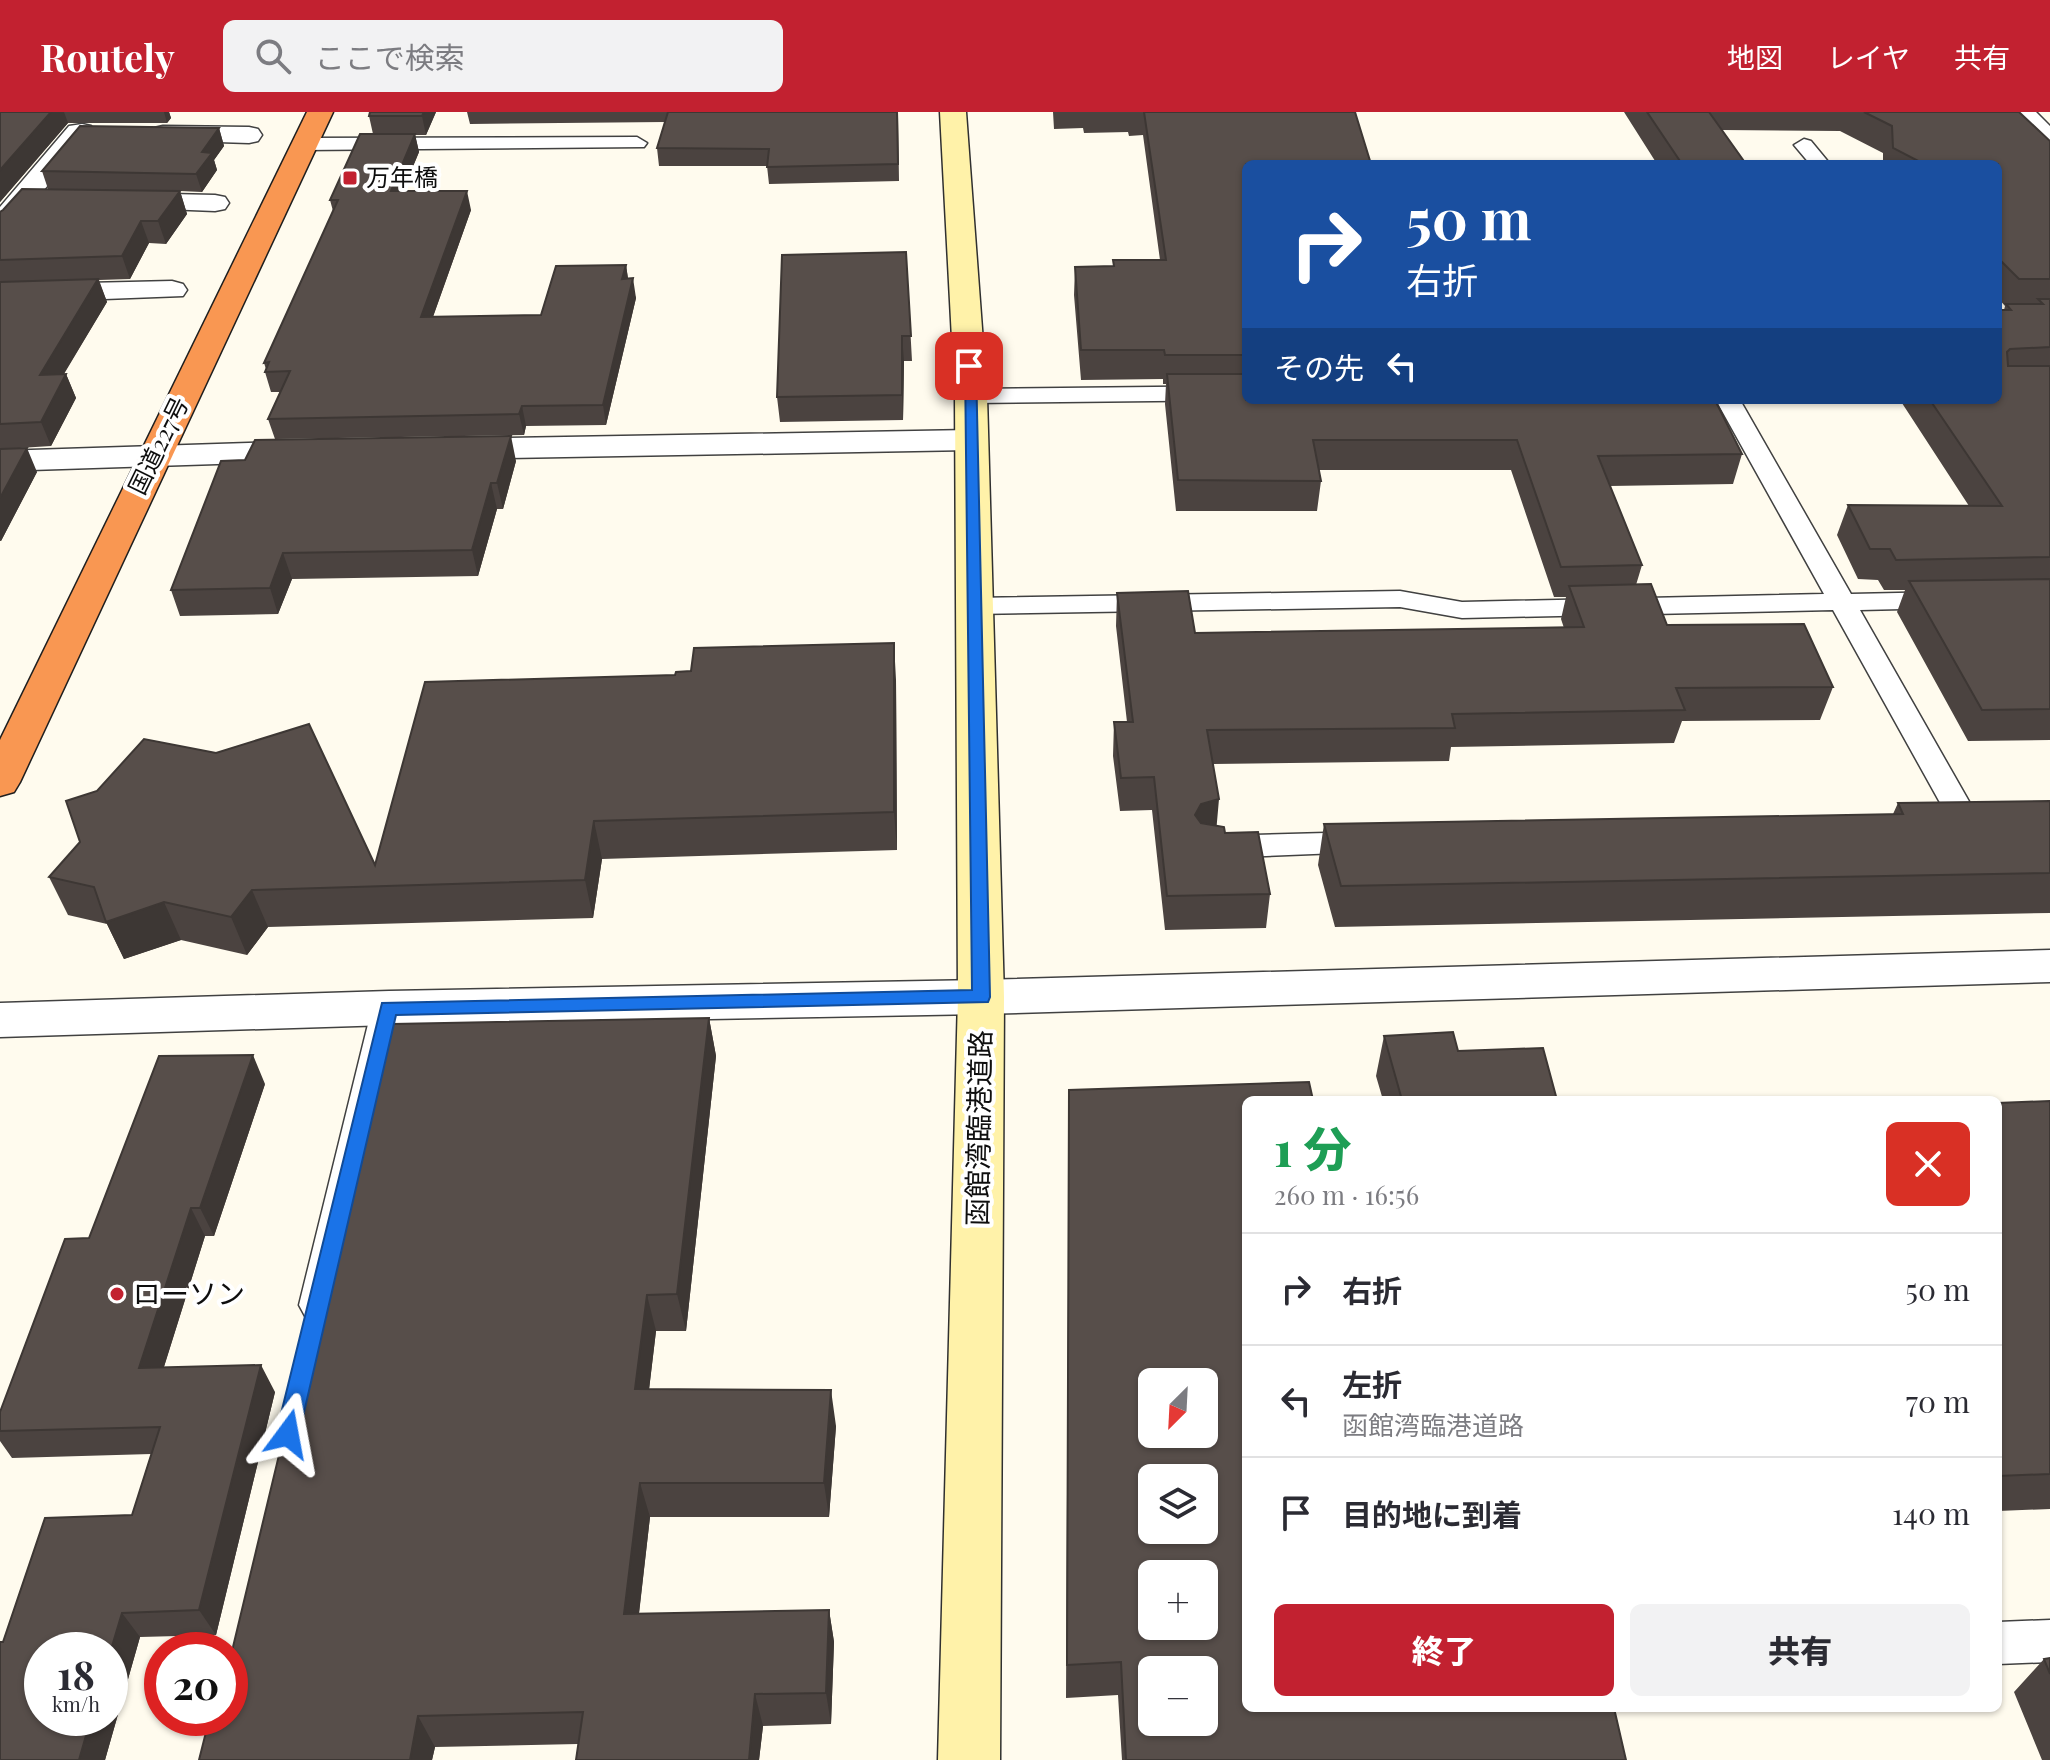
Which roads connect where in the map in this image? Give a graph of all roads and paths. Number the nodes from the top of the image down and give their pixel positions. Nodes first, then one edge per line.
1 (320, 112) edge
2 (953, 112) edge
3 (2025, 112) edge
4 (109, 133) edge
5 (140, 133) edge
6 (249, 135) dead end
7 (2050, 137) edge
8 (637, 143) dead end
9 (302, 144) junction
10 (1804, 145) dead end
11 (1817, 160) edge
12 (22, 200) junction
13 (52, 200) edge
14 (97, 201) edge
15 (215, 203) dead end
16 (0, 225) edge
17 (172, 290) dead end
18 (0, 294) edge
19 (1242, 393) edge
20 (971, 396) junction
21 (1730, 404) edge
22 (970, 440) junction
23 (426, 449) edge
24 (347, 451) edge
25 (155, 454) junction
26 (0, 461) edge
27 (1975, 599) edge
28 (1841, 602) junction
29 (973, 606) junction
30 (0, 782) edge
31 (1933, 821) edge
32 (1399, 840) edge
33 (1210, 847) edge
34 (2050, 966) edge
35 (981, 997) junction
36 (389, 1008) junction
37 (0, 1020) edge
38 (309, 1343) edge
39 (2050, 1641) edge
40 (2002, 1643) edge
41 (969, 1760) edge

1 - 9 highway, 国道227号
2 - 20 street, 函館湾臨港道路
3 - 7 lane
4 - 12 street
5 - 6 street
8 - 9 lane
9 - 25 highway, 国道227号
10 - 11 lane
12 - 13 street
12 - 16 street
14 - 15 street
17 - 18 street
19 - 20 lane
20 - 22 street, 函館湾臨港道路
21 - 28 lane
22 - 23 street
22 - 29 street, 函館湾臨港道路
24 - 25 street
25 - 26 street
25 - 30 highway, 国道227号
27 - 28 lane
28 - 29 lane
28 - 31 lane
29 - 35 street, 函館湾臨港道路
32 - 33 lane
34 - 35 street
35 - 36 street
35 - 41 street, 函館湾臨港道路
36 - 37 street
36 - 38 lane
39 - 40 lane

